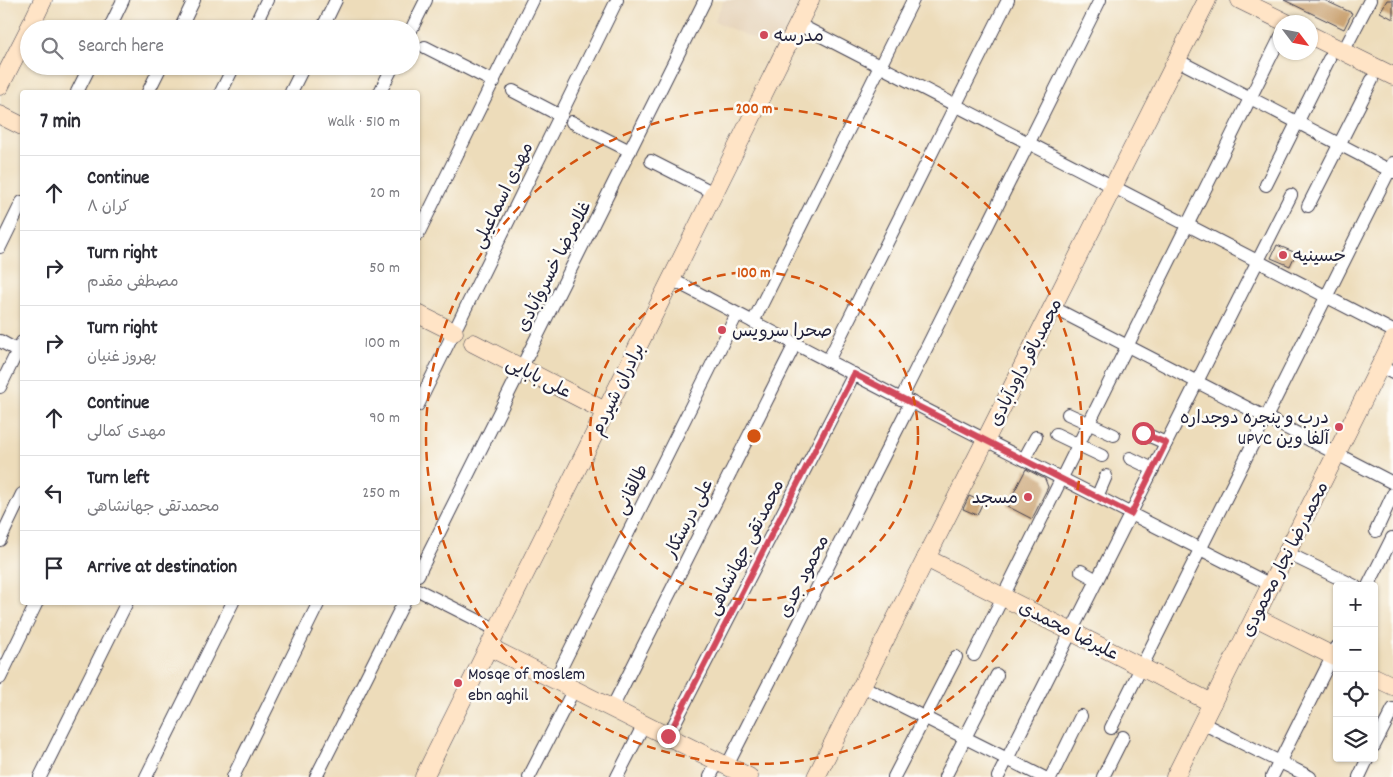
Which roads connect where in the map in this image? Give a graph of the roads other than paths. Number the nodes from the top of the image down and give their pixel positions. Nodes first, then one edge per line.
1 (43, 0) edge
2 (123, 0) edge
3 (194, 0) edge
4 (266, 0) edge
5 (336, 0) edge
6 (426, 0) edge
7 (533, 0) edge
8 (617, 0) edge
9 (705, 0) edge
10 (810, 0) edge
11 (913, 0) edge
12 (1008, 0) edge
13 (1100, 0) edge
14 (1207, 0) edge
15 (1240, 0) edge
16 (1370, 0) edge
17 (1273, 16) edge
18 (33, 20) edge
19 (113, 20) edge
20 (184, 20) edge
21 (256, 20) edge
22 (326, 20) edge
23 (416, 20) edge
24 (798, 24) junction
25 (1318, 41) edge
26 (20, 47) edge
27 (425, 47) dead end
28 (1273, 52) edge
29 (1336, 55) junction
30 (1177, 60) junction
31 (880, 66) junction
32 (86, 75) edge
33 (156, 75) edge
34 (230, 75) edge
35 (300, 75) edge
36 (388, 75) edge
37 (1393, 76) edge
38 (1372, 80) dead end
39 (494, 82) junction
40 (0, 86) edge
41 (78, 90) edge
42 (149, 90) edge
43 (222, 90) edge
44 (292, 90) edge
45 (381, 90) edge
46 (513, 91) dead end
47 (1251, 98) junction
48 (956, 105) junction
49 (0, 115) edge
50 (567, 119) junction
51 (1297, 122) junction
52 (20, 125) edge
53 (1029, 143) junction
54 (1339, 144) junction
55 (630, 151) junction
56 (651, 161) dead end
57 (1392, 168) edge
58 (1266, 185) dead end
59 (1113, 186) junction
60 (714, 193) junction
61 (1291, 195) dead end
62 (20, 206) edge
63 (1308, 206) dead end
64 (1188, 225) junction
65 (420, 230) edge
66 (0, 247) edge
67 (1258, 261) junction
68 (671, 280) junction
69 (1326, 296) junction
70 (1052, 307) junction
71 (737, 314) junction
72 (420, 315) edge
73 (753, 322) junction
74 (1393, 331) edge
75 (454, 332) junction
76 (1393, 340) edge
77 (0, 341) edge
78 (473, 342) dead end
79 (795, 344) junction
80 (1128, 346) junction
81 (20, 348) edge
82 (20, 350) edge
83 (828, 361) junction
84 (522, 368) junction
85 (1386, 370) edge
86 (854, 374) junction
87 (1197, 382) junction
88 (0, 387) edge
89 (906, 400) junction
90 (420, 401) edge
91 (606, 411) junction
92 (1068, 414) dead end
93 (1266, 417) junction
94 (1087, 424) junction
95 (1143, 433) dead end
96 (1056, 434) dead end
97 (1114, 435) dead end
98 (1036, 437) dead end
99 (986, 440) junction
100 (1166, 443) junction
101 (1078, 446) junction
102 (1336, 454) junction
103 (1102, 456) dead end
104 (1130, 458) dead end
105 (1024, 459) junction
106 (1153, 469) junction
107 (1106, 476) dead end
108 (1062, 478) junction
109 (1393, 483) edge
110 (1393, 494) edge
111 (1097, 497) junction
112 (20, 498) edge
113 (1131, 514) junction
114 (1376, 531) dead end
115 (1392, 538) dead end
116 (0, 540) edge
117 (1200, 549) junction
118 (1287, 553) junction
119 (1389, 553) edge
120 (926, 558) junction
121 (420, 571) edge
122 (1081, 572) dead end
123 (1097, 580) junction
124 (1347, 582) edge
125 (1371, 582) edge
126 (1271, 585) junction
127 (420, 591) edge
128 (1003, 596) junction
129 (36, 605) edge
130 (126, 605) edge
131 (232, 605) edge
132 (318, 605) edge
133 (402, 605) edge
134 (1255, 617) junction
135 (497, 630) junction
136 (1072, 631) junction
137 (489, 646) junction
138 (1333, 653) edge
139 (974, 655) dead end
140 (956, 657) dead end
141 (1333, 658) edge
142 (1142, 667) junction
143 (997, 675) dead end
144 (0, 678) edge
145 (1378, 679) edge
146 (555, 680) junction
147 (862, 686) junction
148 (1393, 686) edge
149 (574, 689) junction
150 (1212, 702) junction
151 (612, 708) junction
152 (1393, 709) edge
153 (1081, 716) dead end
154 (925, 718) junction
155 (1202, 723) junction
156 (644, 724) junction
157 (1111, 728) dead end
158 (668, 736) junction
159 (1123, 737) dead end
160 (965, 738) junction
161 (1378, 738) edge
162 (1007, 759) junction
163 (1279, 762) junction
164 (1366, 762) edge
165 (718, 768) edge
166 (40, 777) edge
167 (146, 777) edge
168 (233, 777) edge
169 (316, 777) edge
170 (424, 777) edge
171 (529, 777) edge
172 (617, 777) edge
173 (749, 777) edge
174 (816, 777) edge
175 (894, 777) edge
176 (945, 777) edge
177 (998, 777) edge
178 (1043, 777) edge
179 (1051, 777) edge
180 (1103, 777) edge
181 (1175, 777) edge
182 (1272, 777) edge
183 (1310, 777) edge
184 (1359, 777) edge

1 - 18 street
2 - 19 street
3 - 20 street
4 - 21 street
5 - 22 street
6 - 23 street
7 - 39 street
8 - 50 street, مهدی اسماعیلی
9 - 55 street, غلامرضا خسروآبادی
10 - 24 street, برادران شیردم
11 - 31 street
12 - 48 street
13 - 53 street, محمود جدی
14 - 30 street, محمدباقر داودآبادی
15 - 17 street
16 - 29 street
24 - 31 street
24 - 60 street, برادران شیردم
25 - 29 street
26 - 40 street
27 - 39 street
28 - 47 street
29 - 37 street
29 - 51 street
30 - 47 street
30 - 59 street, محمدباقر داودآبادی
31 - 48 street
31 - 73 street
32 - 41 street
33 - 42 street
34 - 43 street
35 - 44 street
36 - 45 street
38 - 54 street
39 - 65 street
46 - 50 street
47 - 51 street
47 - 64 street
48 - 53 street
48 - 83 street
49 - 52 street
50 - 55 street
50 - 75 street, مهدی اسماعیلی
51 - 54 street
51 - 58 street
53 - 59 street
53 - 89 street, محمود جدی
54 - 57 street
54 - 63 street
55 - 84 street, غلامرضا خسروآبادی
56 - 60 street
57 - 69 street
59 - 64 street
59 - 70 street, محمدباقر داودآبادی
60 - 68 street, برادران شیردم
61 - 67 street
62 - 66 street
64 - 67 street
64 - 80 street
67 - 69 street
67 - 87 street
68 - 71 street
68 - 91 street, برادران شیردم
69 - 74 street
69 - 93 street
70 - 80 street
70 - 99 street, محمدباقر داودآبادی
71 - 73 street
71 - 146 street, طالقانی
72 - 75 street
73 - 79 street
75 - 90 street, مهدی اسماعیلی
76 - 85 street, محمدرضا نجار محمودی
77 - 81 street
78 - 84 street, علی بابایی
79 - 83 street
79 - 151 street, علی درستکار
80 - 87 street
80 - 94 street
82 - 88 street
83 - 86 street
84 - 91 street, علی بابایی
84 - 121 street, غلامرضا خسروآبادی
85 - 102 street, محمدرضا نجار محمودی
86 - 89 street
86 - 158 street, محمدتقی جهانشاهی
87 - 93 street
87 - 100 street
89 - 99 street
89 - 165 street, محمود جدی
91 - 135 street, برادران شیردم
92 - 94 street
93 - 102 street
93 - 117 street
94 - 97 street
94 - 101 street
95 - 100 street
96 - 101 street
98 - 105 street
99 - 105 street
99 - 120 street, محمدباقر داودآبادی
100 - 106 street
101 - 103 street
101 - 108 street
102 - 109 street
102 - 118 street, محمدرضا نجار محمودی
104 - 106 street
105 - 108 street
106 - 113 street
107 - 111 street
108 - 111 street
108 - 128 street
110 - 114 street
111 - 113 street
112 - 116 street
113 - 117 street
113 - 123 street
115 - 119 street
117 - 126 street
117 - 142 street
118 - 124 street
118 - 126 street, محمدرضا نجار محمودی
119 - 125 street
120 - 128 street, علیرضا محمدی
120 - 147 street, محمدباقر داودآبادی
122 - 123 street
123 - 136 street
126 - 134 street, محمدرضا نجار محمودی
127 - 135 street
128 - 136 street, علیرضا محمدی
128 - 139 street
129 - 144 street
130 - 166 street
131 - 167 street
132 - 168 street
133 - 169 street
134 - 138 street
134 - 150 street, محمدرضا نجار محمودی
135 - 137 street, برادران شیردم
136 - 142 street, علیرضا محمدی
136 - 162 street
137 - 146 street
137 - 170 street, برادران شیردم
140 - 154 street
141 - 163 street
142 - 150 street, علیرضا محمدی
142 - 157 street
143 - 160 street
145 - 148 street
146 - 149 street
147 - 154 street
147 - 174 street, محمدباقر داودآبادی
149 - 151 street
149 - 171 street
150 - 155 street, محمدرضا نجار محمودی
151 - 156 street
152 - 161 street
153 - 179 street
154 - 160 street
154 - 175 street
155 - 163 street
155 - 181 street, محمدرضا نجار محمودی
156 - 158 street
156 - 172 street
158 - 165 street
159 - 180 street
160 - 162 street
160 - 176 street
162 - 177 street
162 - 178 street
163 - 182 street
163 - 183 street
164 - 184 street
165 - 173 street

